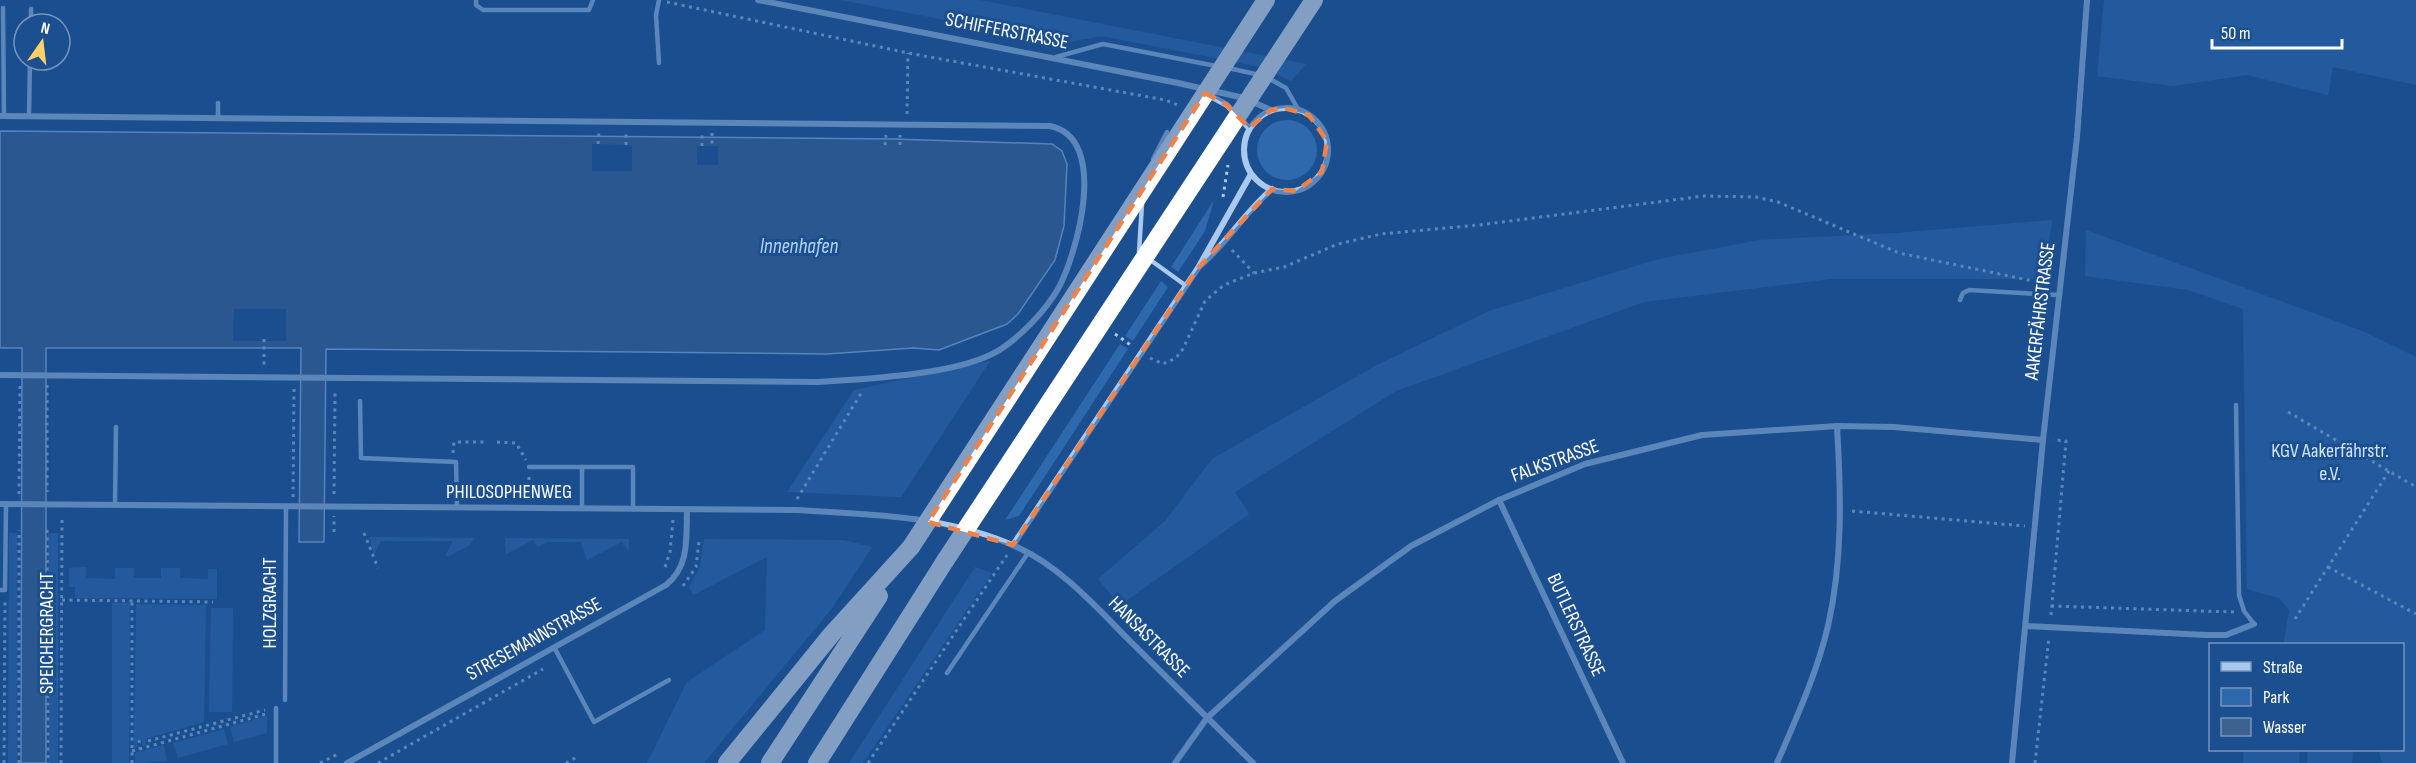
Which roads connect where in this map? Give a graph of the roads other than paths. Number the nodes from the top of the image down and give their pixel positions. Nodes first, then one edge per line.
1 (476, 0) edge
2 (593, 0) edge
3 (659, 0) edge
4 (758, 0) edge
5 (1266, 0) edge
6 (1314, 0) edge
7 (2087, 0) edge
8 (3, 8) dead end
9 (1056, 57) junction
10 (659, 63) dead end
11 (30, 72) edge
12 (1178, 83) junction
13 (218, 103) dead end
14 (1271, 110) junction
15 (1298, 110) junction
16 (2, 116) edge
17 (29, 116) junction
18 (218, 118) junction
19 (1249, 128) junction
20 (1167, 132) dead end
21 (1149, 166) dead end
22 (1144, 174) dead end
23 (1251, 174) junction
24 (1272, 189) junction
25 (1198, 268) junction
26 (1185, 285) junction
27 (2058, 296) junction
28 (1960, 300) dead end
29 (0, 375) edge
30 (360, 401) dead end
31 (2236, 405) dead end
32 (1838, 426) junction
33 (116, 427) dead end
34 (2043, 440) junction
35 (529, 467) road end
36 (582, 467) junction
37 (1499, 500) junction
38 (3, 504) edge
39 (116, 504) junction
40 (289, 506) junction
41 (458, 508) junction
42 (582, 509) junction
43 (633, 509) junction
44 (687, 510) junction
45 (1013, 545) junction
46 (911, 547) junction
47 (1028, 553) junction
48 (278, 586) dead end
49 (286, 586) junction
50 (2, 590) edge
51 (2254, 624) joint
52 (2026, 626) junction
53 (554, 647) junction
54 (946, 673) dead end
55 (669, 680) dead end
56 (285, 700) dead end
57 (276, 708) road end
58 (1208, 718) junction
59 (276, 763) edge
60 (347, 763) edge
61 (727, 763) edge
62 (770, 763) edge
63 (817, 763) edge
64 (1175, 763) edge
65 (1253, 763) edge
66 (1623, 763) edge
67 (1777, 763) edge
68 (2012, 763) edge

1 - 2 lane
3 - 10 lane
4 - 9 street, SCHIFFERSTRASSE
5 - 46 highway, bridge
6 - 63 highway, bridge
7 - 27 street, AAKERFÄHRSTRASSE
8 - 16 lane
9 - 12 street, SCHIFFERSTRASSE
9 - 15 lane
11 - 17 lane
12 - 14 street, SCHIFFERSTRASSE
12 - 19 street, SCHIFFERSTRASSE
13 - 18 lane
14 - 15 street, SCHIFFERSTRASSE
14 - 19 street
15 - 24 street
16 - 17 street
17 - 18 street
18 - 29 street
19 - 23 street
20 - 21 lane
22 - 26 lane
23 - 24 street
23 - 25 street
24 - 25 street
25 - 26 street
26 - 45 street
27 - 28 lane
27 - 34 street, AAKERFÄHRSTRASSE
30 - 41 lane
31 - 51 lane
32 - 34 street, FALKSTRASSE
32 - 37 street, FALKSTRASSE
32 - 67 street
33 - 39 lane
34 - 52 street, AAKERFÄHRSTRASSE
35 - 36 lane
36 - 42 lane
36 - 43 lane
37 - 58 street, FALKSTRASSE
37 - 66 street, BUTLERSTRASSE
38 - 39 street, PHILOSOPHENWEG
38 - 50 lane
39 - 40 street, PHILOSOPHENWEG
40 - 41 street, PHILOSOPHENWEG
40 - 49 lane, HOLZGRACHT
41 - 42 street, PHILOSOPHENWEG
42 - 43 street, PHILOSOPHENWEG
43 - 44 street, PHILOSOPHENWEG
44 - 45 street, PHILOSOPHENWEG
44 - 53 street, STRESEMANNSTRASSE
45 - 47 street, HANSASTRASSE
46 - 61 highway
46 - 62 highway
47 - 54 lane
47 - 58 street, HANSASTRASSE
48 - 49 lane
49 - 56 lane, HOLZGRACHT
51 - 52 street
52 - 68 street, AAKERFÄHRSTRASSE
53 - 55 lane
53 - 60 street, STRESEMANNSTRASSE
57 - 59 lane
58 - 64 street, FALKSTRASSE
58 - 65 street, HANSASTRASSE

